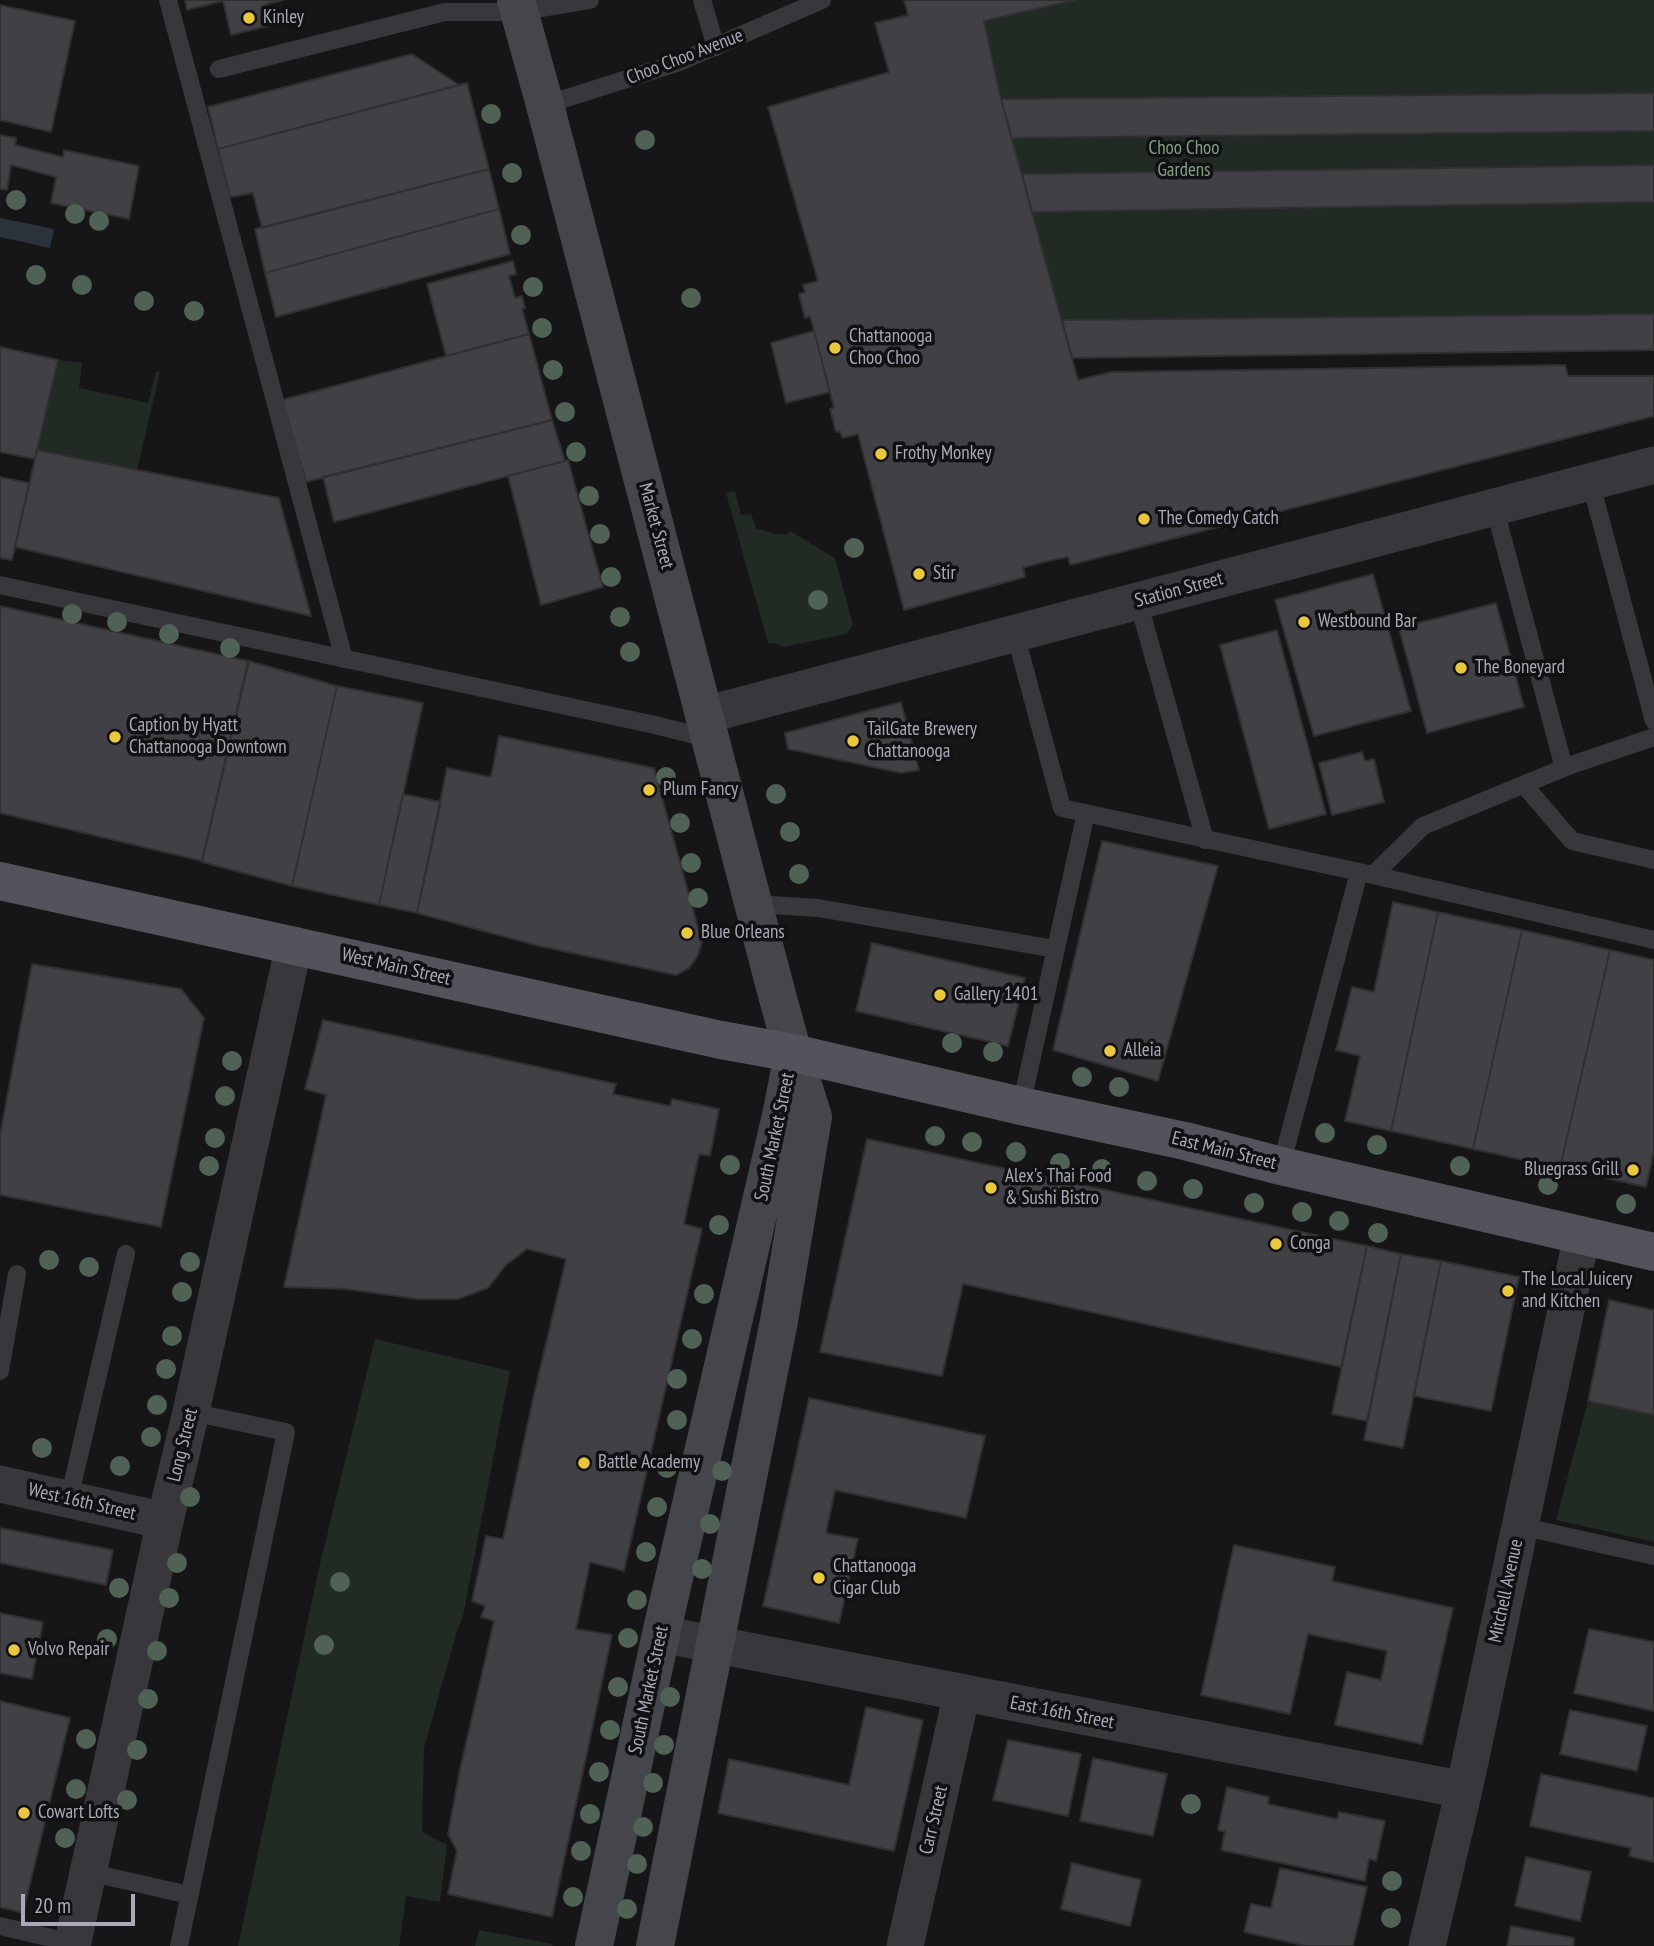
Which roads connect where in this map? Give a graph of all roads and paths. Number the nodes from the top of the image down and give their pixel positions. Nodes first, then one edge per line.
1 (168, 0) edge
2 (590, 0) edge
3 (702, 0) edge
4 (822, 0) edge
5 (518, 6) edge
6 (716, 47) junction
7 (219, 69) dead end
8 (545, 105) junction
9 (1654, 465) edge
10 (1590, 480) junction
11 (1494, 506) junction
12 (0, 585) edge
13 (1138, 601) junction
14 (1015, 633) junction
15 (344, 659) junction
16 (1654, 721) edge
17 (708, 727) junction
18 (1654, 737) edge
19 (1564, 768) junction
20 (1524, 785) junction
21 (1086, 814) junction
22 (1205, 840) junction
23 (1654, 860) edge
24 (1366, 874) junction
25 (0, 881) edge
26 (754, 904) junction
27 (1654, 940) edge
28 (294, 945) junction
29 (1055, 949) junction
30 (793, 1053) junction
31 (1021, 1106) junction
32 (1281, 1166) junction
33 (1582, 1235) junction
34 (1654, 1252) edge
35 (126, 1254) dead end
36 (18, 1274) dead end
37 (0, 1371) edge
38 (191, 1412) junction
39 (0, 1484) edge
40 (69, 1499) junction
41 (165, 1521) junction
42 (1520, 1526) junction
43 (1654, 1556) edge
44 (661, 1634) junction
45 (713, 1645) junction
46 (962, 1693) junction
47 (1464, 1790) junction
48 (88, 1872) junction
49 (189, 1895) junction
50 (0, 1926) edge
51 (72, 1944) edge
52 (179, 1946) edge
53 (594, 1946) edge
54 (655, 1946) edge
55 (905, 1946) edge
56 (1427, 1946) edge

1 - 15 lane
2 - 5 lane
3 - 6 lane
4 - 6 lane, Choo Choo Avenue
5 - 7 lane
5 - 8 main road, Market Street
6 - 8 lane, Choo Choo Avenue
8 - 17 main road, Market Street
9 - 10 street, Station Street
10 - 11 street, Station Street
10 - 16 lane
11 - 13 street, Station Street
11 - 19 lane
12 - 15 lane
13 - 14 street, Station Street
13 - 22 lane
14 - 17 street, Station Street
14 - 21 lane
15 - 17 lane
17 - 26 main road, Market Street
18 - 19 lane
19 - 20 lane
20 - 23 lane
20 - 24 lane
21 - 22 lane
21 - 29 lane
22 - 24 lane
24 - 27 lane
24 - 32 lane
25 - 28 main road, West Main Street
26 - 29 lane
26 - 30 main road, Market Street
28 - 30 main road, West Main Street
28 - 38 street, Long Street
29 - 31 lane
30 - 31 main road, East Main Street
30 - 44 main road, South Market Street
30 - 45 main road, South Market Street
31 - 32 main road, East Main Street
32 - 33 main road, East Main Street
33 - 34 main road, East Main Street
33 - 42 street, Mitchell Avenue
35 - 40 lane
36 - 37 lane
38 - 41 street, Long Street
38 - 49 lane
39 - 40 street, West 16th Street
40 - 41 street, West 16th Street
41 - 48 street, Long Street
42 - 43 lane
42 - 47 street, Mitchell Avenue
44 - 45 street, East 16th Street
44 - 53 main road, South Market Street
45 - 46 street, East 16th Street
45 - 54 main road, South Market Street
46 - 47 street, East 16th Street
46 - 55 street, Carr Street
47 - 56 street, Mitchell Avenue
48 - 49 lane
48 - 51 street, Long Street
49 - 52 lane
50 - 51 lane

